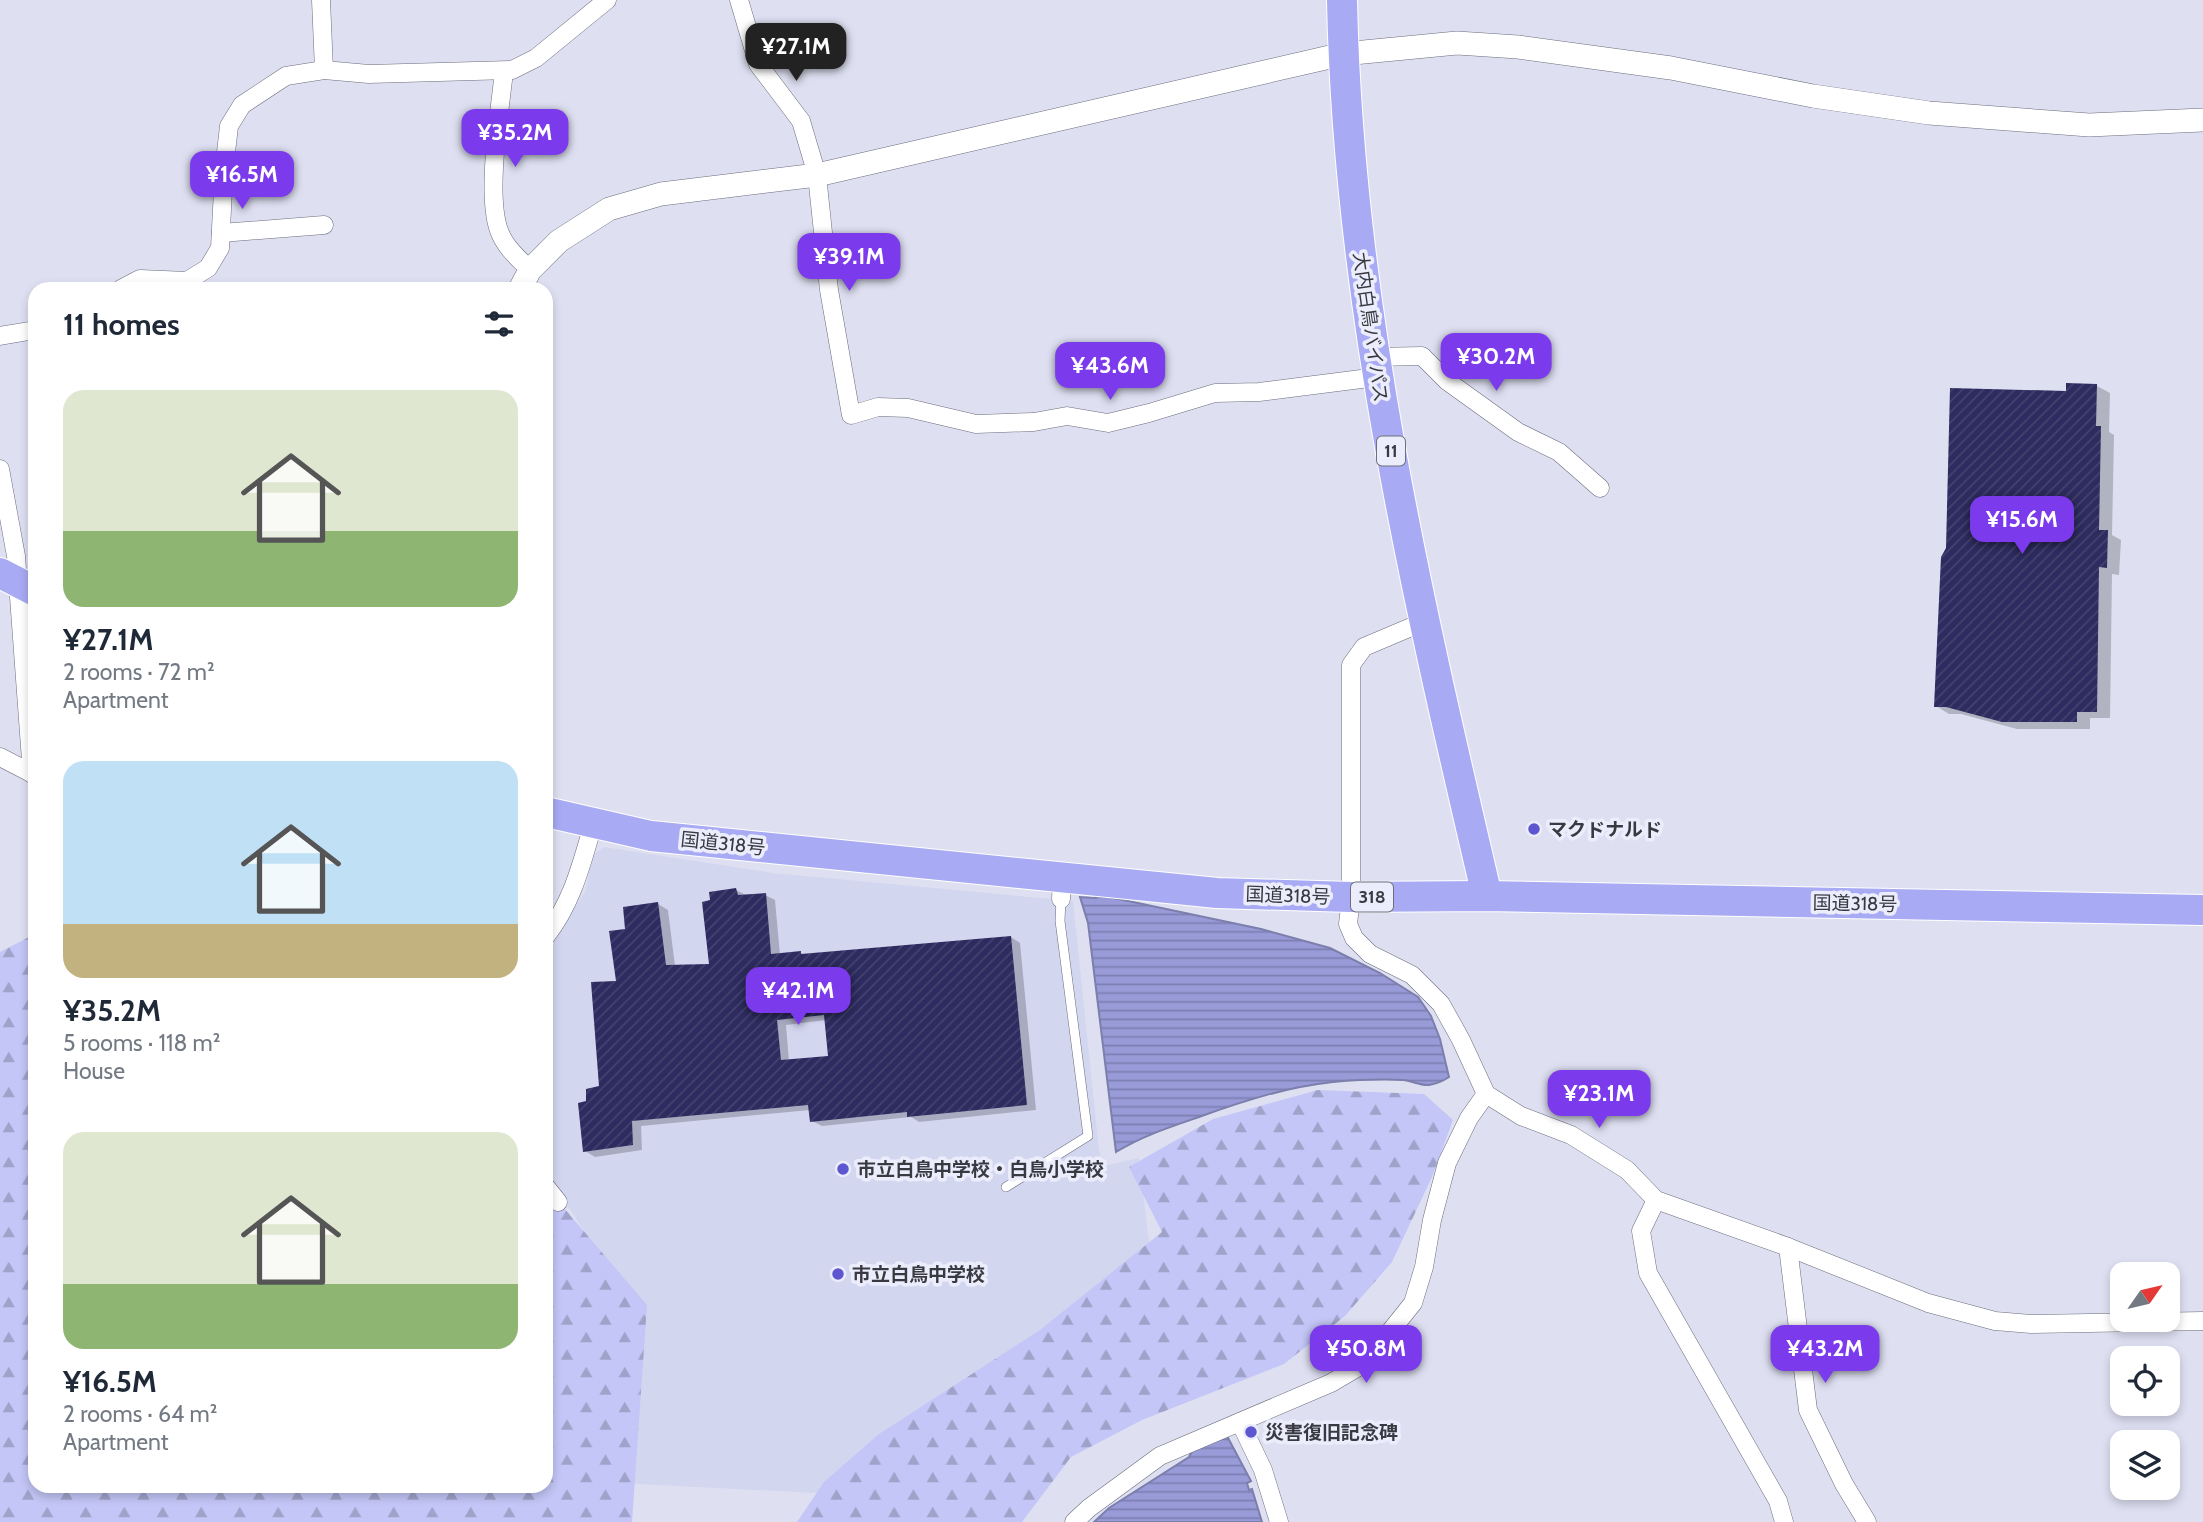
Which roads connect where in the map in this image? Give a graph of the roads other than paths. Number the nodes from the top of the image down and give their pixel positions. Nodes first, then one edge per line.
1 (321, 0) edge
2 (607, 0) edge
3 (739, 0) edge
4 (1342, 0) edge
5 (1343, 54) junction
6 (324, 69) junction
7 (503, 71) junction
8 (2203, 120) edge
9 (817, 175) junction
10 (324, 226) dead end
11 (222, 233) junction
12 (525, 279) edge
13 (134, 282) edge
14 (28, 331) edge
15 (0, 336) edge
16 (1375, 367) junction
17 (0, 469) edge
18 (1600, 488) dead end
19 (17, 582) edge
20 (1423, 622) junction
21 (28, 737) edge
22 (0, 757) edge
23 (28, 772) edge
24 (553, 814) edge
25 (593, 825) junction
26 (1061, 888) junction
27 (1487, 895) junction
28 (1351, 897) junction
29 (2203, 910) edge
30 (553, 927) edge
31 (1486, 1094) junction
32 (1006, 1188) dead end
33 (553, 1196) edge
34 (1656, 1200) junction
35 (558, 1202) dead end
36 (1788, 1247) junction
37 (2203, 1321) edge
38 (1240, 1422) junction
39 (1074, 1522) edge
40 (1279, 1522) edge
41 (1784, 1522) edge
42 (1867, 1522) edge

1 - 6 street
2 - 7 street
3 - 9 street
4 - 5 highway, 大内白鳥バイパス / 11
5 - 8 street
5 - 9 street
5 - 16 highway, 大内白鳥バイパス / 11
6 - 7 street
6 - 11 street
7 - 12 street
9 - 12 street
9 - 16 street
10 - 11 street
11 - 13 street
14 - 15 street
16 - 18 street
16 - 20 highway, 大内白鳥バイパス / 11
17 - 19 street
19 - 21 street
20 - 27 highway, 大内白鳥バイパス / 11
20 - 28 street
22 - 23 street
24 - 25 highway, 国道318号 / 318
25 - 26 highway, 国道318号 / 318
25 - 30 street
26 - 28 highway, 国道318号 / 318
26 - 32 lane
27 - 28 highway, 国道318号 / 318
27 - 29 highway, 国道318号 / 318
28 - 31 street
31 - 34 street
31 - 38 street
33 - 35 street
34 - 36 street
34 - 41 street
36 - 37 street
36 - 42 street
38 - 39 street
38 - 40 street

